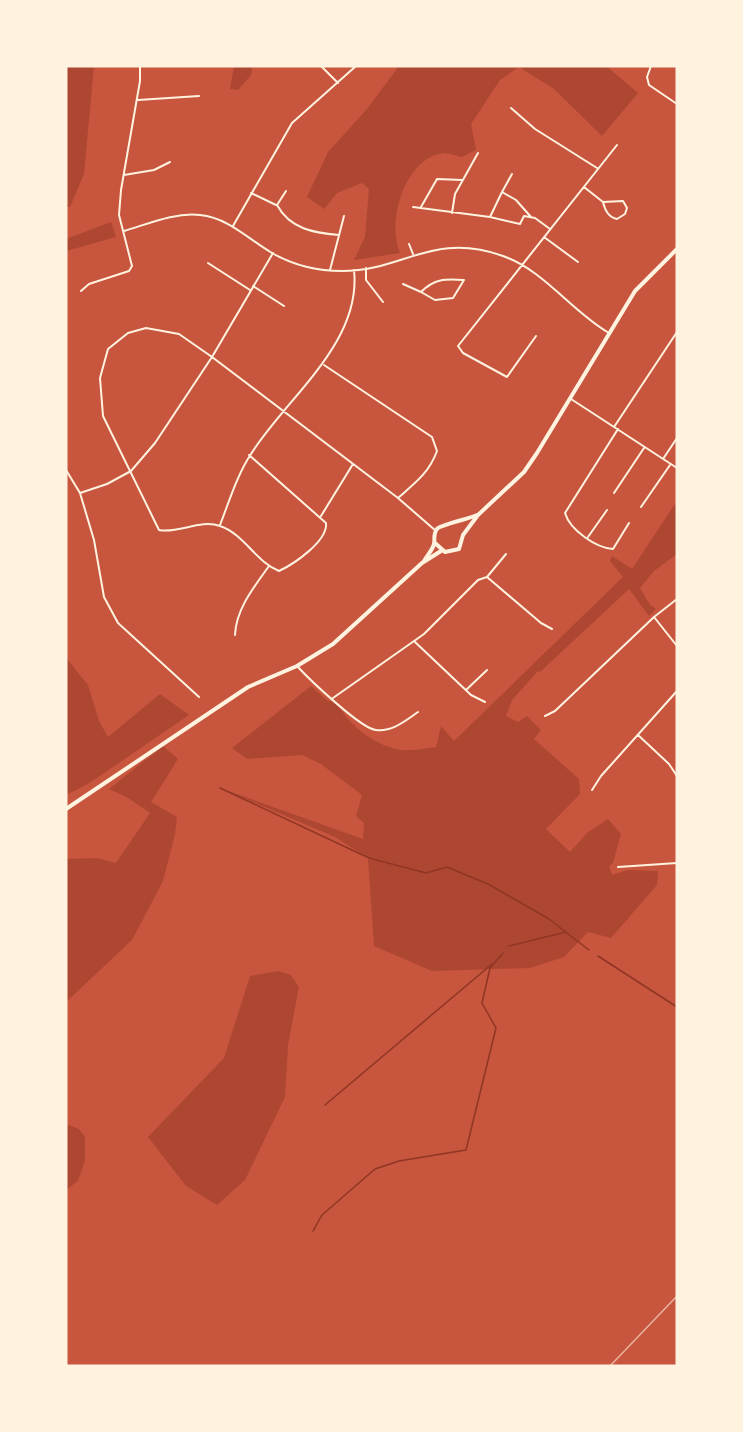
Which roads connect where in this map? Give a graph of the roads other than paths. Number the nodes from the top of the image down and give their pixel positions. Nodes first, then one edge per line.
1 (140, 66) edge
2 (321, 66) edge
3 (356, 66) edge
4 (651, 66) edge
5 (338, 83) junction
6 (199, 96) dead end
7 (138, 100) junction
8 (677, 104) edge
9 (511, 108) dead end
10 (617, 145) dead end
11 (478, 153) dead end
12 (170, 162) dead end
13 (598, 169) junction
14 (512, 174) dead end
15 (124, 175) junction
16 (462, 180) junction
17 (584, 187) junction
18 (286, 191) dead end
19 (502, 192) junction
20 (251, 193) junction
21 (603, 202) junction
22 (277, 205) junction
23 (413, 207) dead end
24 (420, 208) junction
25 (452, 213) junction
26 (344, 216) dead end
27 (490, 217) junction
28 (531, 217) junction
29 (233, 226) junction
30 (550, 229) junction
31 (124, 231) junction
32 (339, 235) junction
33 (543, 237) junction
34 (409, 244) dead end
35 (677, 249) edge
36 (273, 253) junction
37 (413, 254) junction
38 (578, 262) dead end
39 (208, 263) dead end
40 (521, 264) junction
41 (366, 268) junction
42 (330, 270) junction
43 (354, 270) junction
44 (403, 284) dead end
45 (252, 286) junction
46 (250, 290) junction
47 (81, 291) dead end
48 (421, 292) junction
49 (383, 302) dead end
50 (284, 306) dead end
51 (677, 332) edge
52 (609, 333) junction
53 (536, 336) dead end
54 (213, 357) junction
55 (324, 365) junction
56 (570, 398) junction
57 (283, 410) junction
58 (614, 427) junction
59 (618, 429) junction
60 (677, 438) edge
61 (645, 448) junction
62 (249, 455) junction
63 (663, 459) junction
64 (353, 464) junction
65 (670, 464) junction
66 (677, 468) edge
67 (66, 470) edge
68 (131, 471) junction
69 (80, 493) junction
70 (614, 493) dead end
71 (398, 498) junction
72 (641, 507) dead end
73 (607, 510) dead end
74 (478, 515) junction
75 (321, 516) junction
76 (630, 523) dead end
77 (219, 525) junction
78 (458, 527) junction
79 (437, 529) junction
80 (463, 535) junction
81 (588, 538) junction
82 (435, 543) junction
83 (441, 551) junction
84 (506, 554) dead end
85 (422, 563) junction
86 (269, 566) junction
87 (487, 577) junction
88 (677, 599) edge
89 (654, 617) junction
90 (552, 630) dead end
91 (235, 635) dead end
92 (414, 641) junction
93 (677, 646) edge
94 (297, 666) junction
95 (487, 670) dead end
96 (466, 690) junction
97 (677, 691) edge
98 (199, 697) dead end
99 (333, 698) junction
100 (485, 702) dead end
101 (418, 712) dead end
102 (545, 716) dead end
103 (636, 734) junction
104 (677, 776) edge
105 (592, 790) dead end
106 (66, 809) edge
107 (677, 863) edge
108 (618, 867) dead end

1 - 7 street
2 - 5 street
3 - 5 street
4 - 8 street
5 - 20 street
6 - 7 street
7 - 15 street
9 - 13 street
10 - 13 street
11 - 16 street
12 - 15 street
13 - 17 street
14 - 19 street
15 - 31 street
16 - 24 street
16 - 25 street
17 - 21 street
17 - 30 street
18 - 22 street
19 - 27 street
19 - 28 street
20 - 22 street
20 - 29 street
21 - 21 street
22 - 32 street
23 - 24 street
24 - 25 street
25 - 27 street
26 - 32 street
27 - 28 street
28 - 30 street
29 - 31 street
29 - 36 street
30 - 33 street
31 - 47 street
32 - 42 street
33 - 38 street
33 - 40 street
34 - 37 street
35 - 52 main road
36 - 42 street
36 - 45 street
37 - 40 street
37 - 41 street
39 - 46 street
40 - 52 street
40 - 53 street
41 - 43 street
41 - 49 street
42 - 43 street
43 - 55 street
44 - 48 street
45 - 46 street
45 - 50 street
46 - 54 street
48 - 48 street
51 - 58 street
52 - 56 main road
54 - 57 street
54 - 68 street
54 - 68 street
55 - 57 street
55 - 71 street
56 - 58 street
56 - 74 main road
57 - 62 street
57 - 64 street
58 - 59 street
59 - 61 street
59 - 81 street
60 - 63 street
61 - 63 street
61 - 70 street
62 - 75 street
62 - 77 street
63 - 65 street
64 - 71 street
64 - 75 street
65 - 66 street
65 - 72 street
67 - 69 street
68 - 69 street
68 - 77 street
69 - 98 street
71 - 79 street
73 - 81 street
74 - 78 main road
74 - 80 main road
75 - 86 street
76 - 81 street
77 - 86 street
78 - 79 main road
78 - 80 main road
79 - 82 main road
80 - 83 main road
82 - 83 main road
82 - 85 main road
83 - 85 main road
84 - 87 street
85 - 94 main road
86 - 91 street
87 - 90 street
87 - 92 street
88 - 89 street
89 - 93 street
89 - 102 street
92 - 96 street
92 - 99 street
94 - 99 street
94 - 106 main road
95 - 96 street
96 - 100 street
97 - 103 street
99 - 101 street
103 - 104 street
103 - 105 street
107 - 108 street

